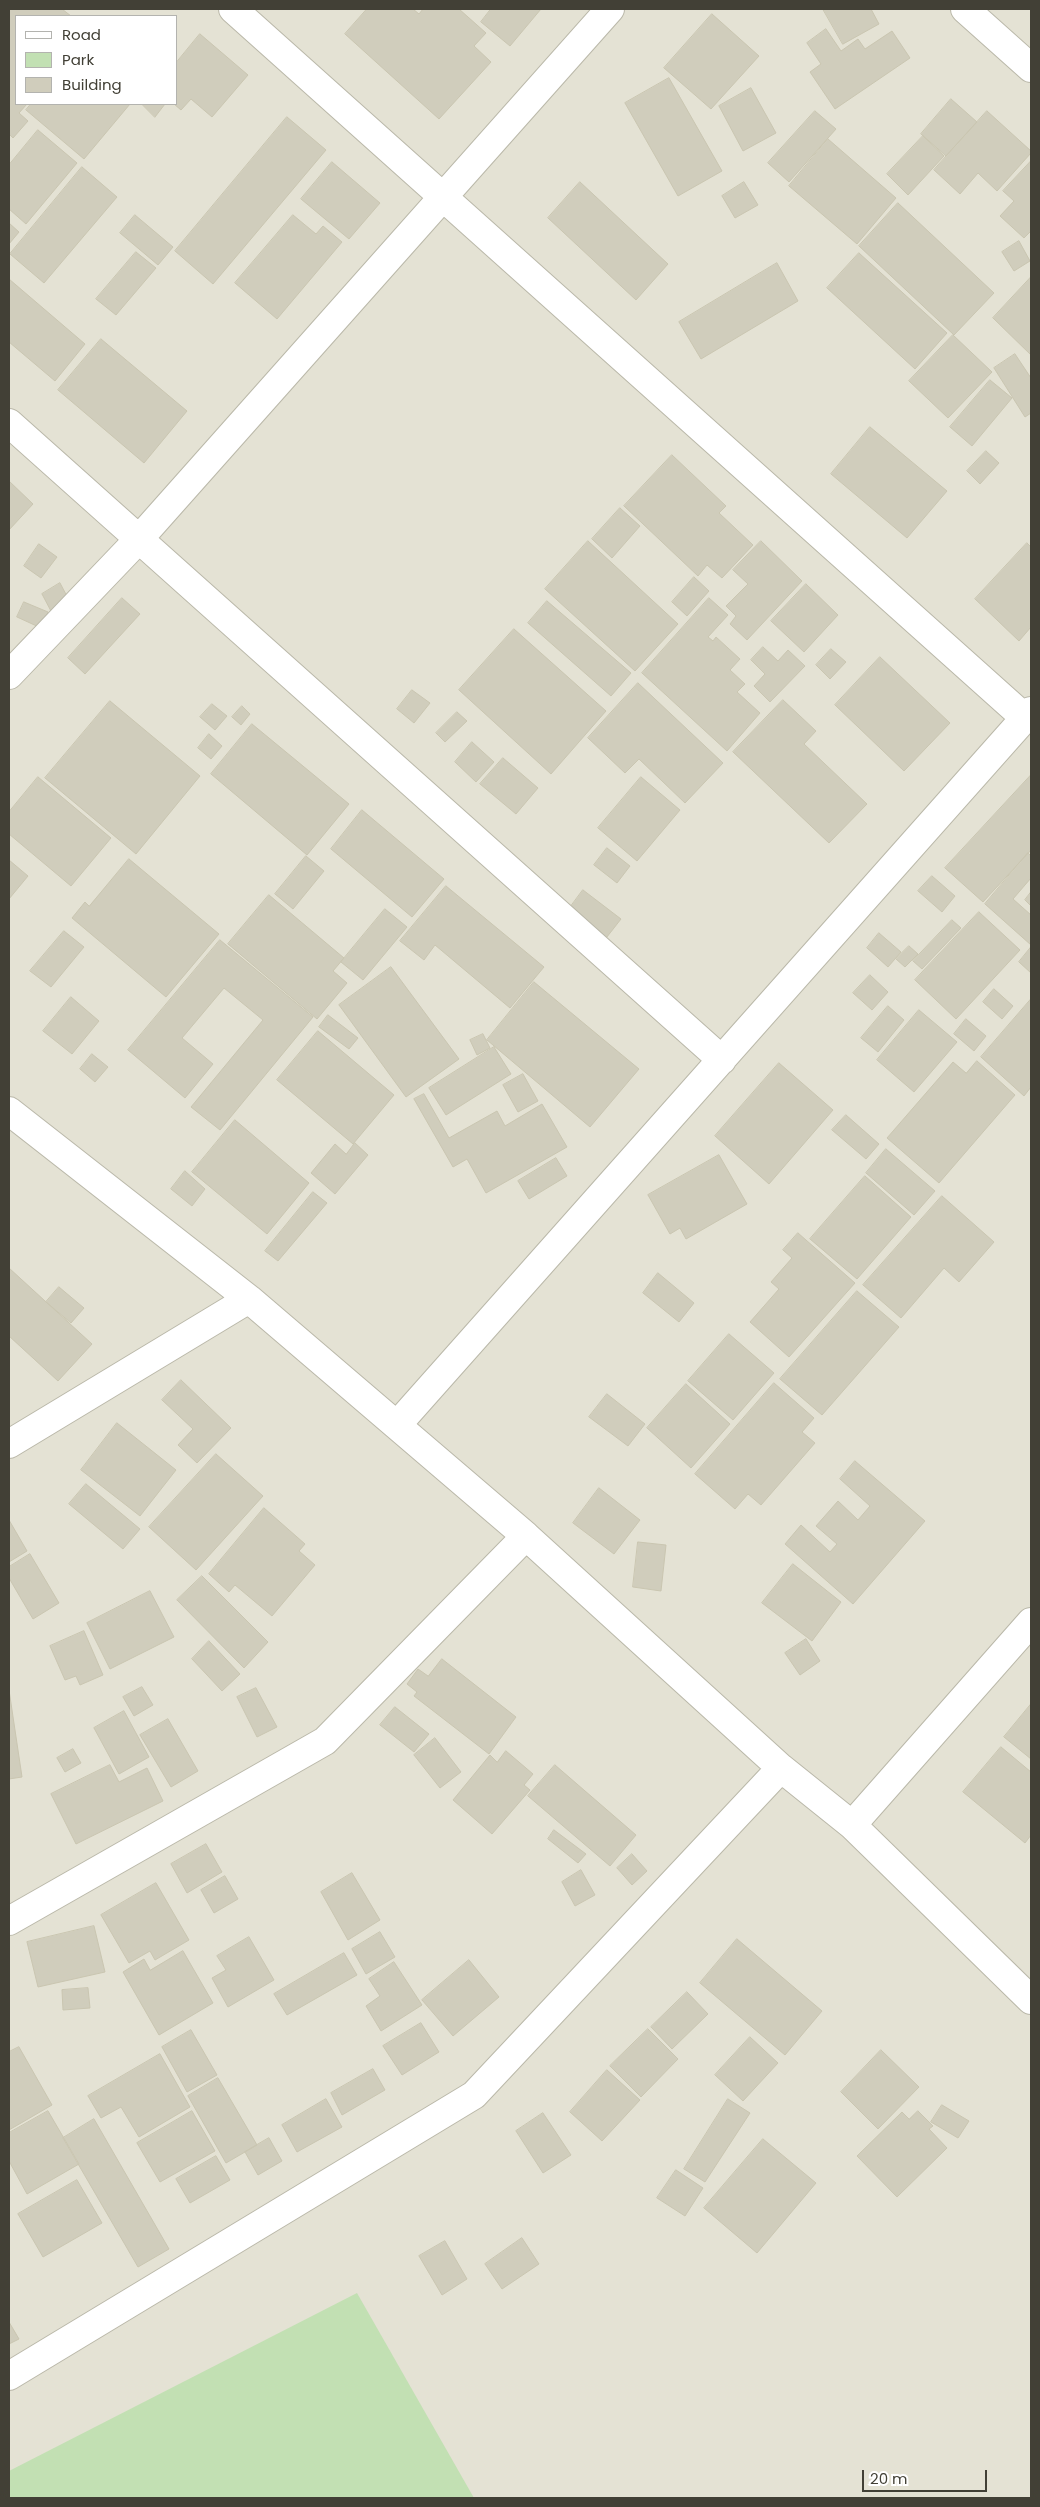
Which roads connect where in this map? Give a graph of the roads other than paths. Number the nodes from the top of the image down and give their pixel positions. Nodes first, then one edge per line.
1 (233, 9) edge
2 (610, 9) edge
3 (965, 9) edge
4 (1031, 68) edge
5 (443, 197) junction
6 (9, 423) edge
7 (139, 539) junction
8 (9, 675) edge
9 (1028, 715) edge
10 (722, 1060) junction
11 (9, 1111) edge
12 (249, 1300) junction
13 (397, 1425) junction
14 (9, 1444) edge
15 (526, 1536) junction
16 (1031, 1622) edge
17 (781, 1768) junction
18 (852, 1826) junction
19 (9, 1921) edge
20 (1031, 2000) edge
21 (9, 2376) edge

1 - 5 street
2 - 5 street
3 - 4 street
5 - 7 street
5 - 9 street
6 - 7 street
7 - 8 street
7 - 10 street
9 - 10 street
10 - 13 street
11 - 12 street
12 - 13 street
12 - 14 street
13 - 15 street
15 - 17 street
15 - 19 street
16 - 18 street
17 - 18 street
17 - 21 street
18 - 20 street

